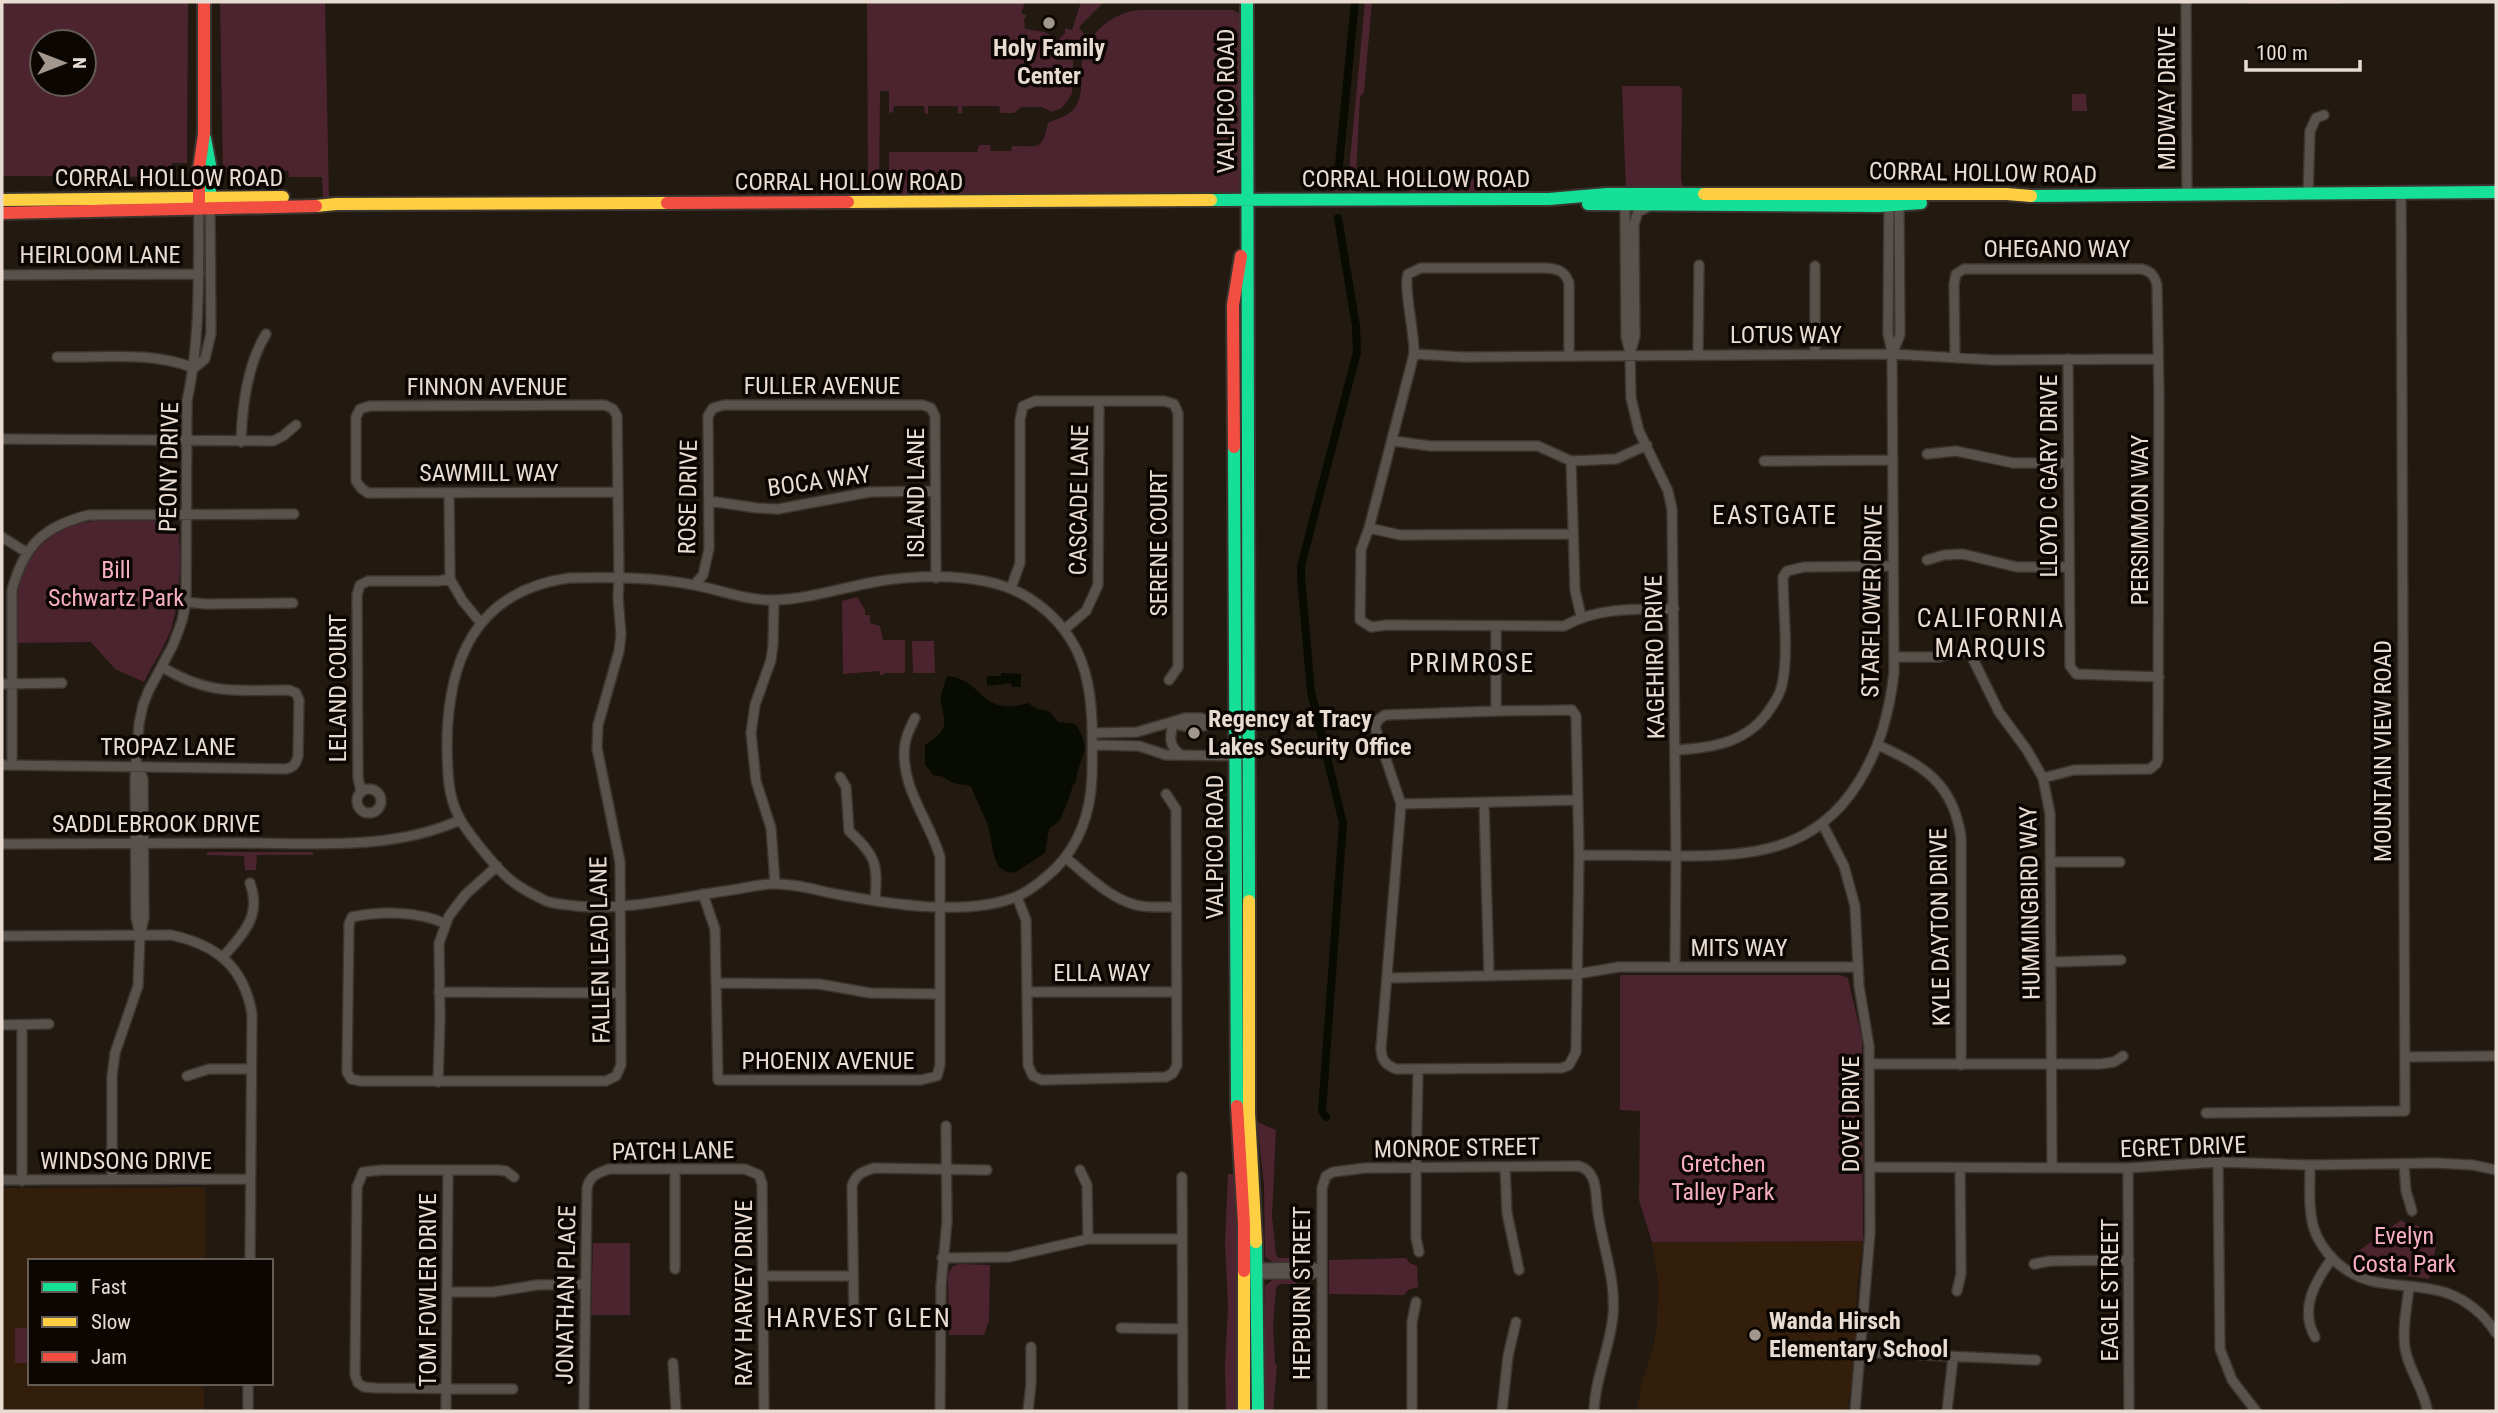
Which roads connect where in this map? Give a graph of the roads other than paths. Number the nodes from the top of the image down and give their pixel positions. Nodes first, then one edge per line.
1 (204, 2) edge
2 (1247, 2) edge
3 (2186, 2) edge
4 (2324, 115) dead end
5 (2496, 192) edge
6 (1734, 193) junction
7 (2401, 193) junction
8 (2187, 194) junction
9 (2308, 194) junction
10 (1549, 199) junction
11 (2, 200) edge
12 (1247, 201) junction
13 (1894, 201) junction
14 (205, 203) junction
15 (1625, 205) junction
16 (1651, 205) junction
17 (2, 213) edge
18 (1699, 265) dead end
19 (1815, 267) dead end
20 (199, 274) junction
21 (2, 275) edge
22 (2154, 276) joint
23 (266, 334) dead end
24 (1630, 354) junction
25 (1698, 354) junction
26 (1815, 354) junction
27 (1892, 354) junction
28 (1414, 355) junction
29 (1569, 355) junction
30 (57, 357) dead end
31 (1955, 358) junction
32 (2068, 359) junction
33 (2158, 359) junction
34 (194, 368) junction
35 (1099, 402) junction
36 (713, 408) joint
37 (931, 408) joint
38 (613, 409) joint
39 (296, 425) dead end
40 (2, 439) edge
41 (187, 441) junction
42 (1392, 441) junction
43 (241, 442) junction
44 (1647, 445) junction
45 (1927, 454) dead end
46 (1893, 460) junction
47 (1571, 461) junction
48 (1765, 461) dead end
49 (2068, 463) junction
50 (361, 488) joint
51 (935, 491) junction
52 (618, 492) junction
53 (449, 493) junction
54 (709, 501) junction
55 (186, 514) junction
56 (294, 514) dead end
57 (1369, 528) junction
58 (1573, 534) junction
59 (2, 537) edge
60 (26, 552) junction
61 (1927, 560) dead end
62 (1893, 566) junction
63 (2069, 567) junction
64 (619, 578) junction
65 (936, 578) junction
66 (450, 579) junction
67 (694, 585) junction
68 (1011, 588) junction
69 (774, 600) junction
70 (186, 602) junction
71 (293, 603) dead end
72 (6, 609) edge
73 (1674, 609) junction
74 (1581, 617) junction
75 (480, 622) junction
76 (1496, 626) junction
77 (1066, 628) junction
78 (1894, 657) junction
79 (162, 667) junction
80 (2160, 677) junction
81 (1168, 680) dead end
82 (62, 683) dead end
83 (7, 684) edge
84 (1496, 710) junction
85 (1249, 713) junction
86 (1235, 717) junction
87 (915, 718) dead end
88 (1173, 723) junction
89 (1093, 739) junction
90 (1878, 745) junction
91 (1675, 750) junction
92 (1181, 755) junction
93 (1235, 755) junction
94 (1249, 756) junction
95 (7, 765) edge
96 (138, 767) junction
97 (840, 777) dead end
98 (2043, 778) junction
99 (361, 792) dead end
100 (1166, 794) dead end
101 (1578, 800) junction
102 (1484, 803) junction
103 (1401, 804) junction
104 (460, 820) junction
105 (1822, 823) junction
106 (140, 843) junction
107 (2, 844) edge
108 (1579, 855) junction
109 (1676, 856) junction
110 (1066, 858) junction
111 (2050, 862) junction
112 (2120, 862) dead end
113 (497, 866) junction
114 (250, 883) dead end
115 (775, 883) junction
116 (703, 894) junction
117 (1017, 897) junction
118 (875, 900) junction
119 (622, 906) junction
120 (941, 906) junction
121 (1175, 907) junction
122 (446, 924) junction
123 (2, 936) edge
124 (140, 936) junction
125 (223, 957) junction
126 (2121, 960) dead end
127 (2051, 962) junction
128 (1675, 967) junction
129 (1858, 967) junction
130 (1577, 974) junction
131 (1489, 976) junction
132 (1387, 978) junction
133 (716, 983) junction
134 (439, 992) junction
135 (1027, 992) junction
136 (1177, 992) junction
137 (621, 993) junction
138 (940, 994) junction
139 (49, 1024) dead end
140 (2, 1026) edge
141 (22, 1026) junction
142 (2123, 1056) dead end
143 (2496, 1056) edge
144 (2405, 1057) junction
145 (1869, 1065) junction
146 (1961, 1065) junction
147 (2051, 1065) junction
148 (251, 1069) junction
149 (1418, 1069) junction
150 (187, 1076) dead end
151 (438, 1082) junction
152 (2206, 1113) dead end
153 (946, 1126) dead end
154 (2218, 1162) junction
155 (2404, 1164) junction
156 (2310, 1165) junction
157 (1416, 1167) junction
158 (1505, 1167) junction
159 (1871, 1167) junction
160 (946, 1168) junction
161 (1960, 1168) junction
162 (2052, 1168) junction
163 (2128, 1168) junction
164 (675, 1169) junction
165 (448, 1170) junction
166 (987, 1170) dead end
167 (1080, 1170) dead end
168 (2496, 1170) edge
169 (759, 1175) joint
170 (1326, 1176) joint
171 (514, 1177) dead end
172 (1182, 1177) dead end
173 (250, 1179) junction
174 (2, 1180) edge
175 (113, 1180) junction
176 (589, 1180) joint
177 (22, 1181) junction
178 (2412, 1211) dead end
179 (1088, 1239) junction
180 (1182, 1239) junction
181 (1419, 1252) dead end
182 (942, 1258) junction
183 (2332, 1258) junction
184 (250, 1259) edge
185 (2129, 1260) junction
186 (2034, 1264) dead end
187 (675, 1269) dead end
188 (1518, 1270) dead end
189 (1243, 1271) junction
190 (1257, 1271) junction
191 (1322, 1271) junction
192 (763, 1276) junction
193 (853, 1276) junction
194 (585, 1284) junction
195 (2409, 1287) junction
196 (1957, 1291) dead end
197 (447, 1293) junction
198 (1416, 1302) dead end
199 (1516, 1322) dead end
200 (854, 1324) dead end
201 (1121, 1328) dead end
202 (1182, 1329) junction
203 (2496, 1333) edge
204 (2315, 1338) dead end
205 (1031, 1347) dead end
206 (1861, 1352) junction
207 (1953, 1357) junction
208 (2036, 1360) dead end
209 (673, 1363) dead end
210 (248, 1385) edge
211 (446, 1389) junction
212 (513, 1389) dead end
213 (2427, 1409) dead end
214 (248, 1411) edge
215 (446, 1411) edge
216 (584, 1411) edge
217 (676, 1411) edge
218 (764, 1411) edge
219 (940, 1411) edge
220 (1028, 1411) edge
221 (1183, 1411) edge
222 (1244, 1411) edge
223 (1258, 1411) edge
224 (1322, 1411) edge
225 (1412, 1411) edge
226 (1502, 1411) edge
227 (1594, 1411) edge
228 (1855, 1411) edge
229 (1947, 1411) edge
230 (2129, 1411) edge
231 (2256, 1411) edge

1 - 14 main road
2 - 12 main road, VALPICO ROAD
3 - 8 street, MIDWAY DRIVE
4 - 9 street
5 - 7 main road, CORRAL HOLLOW ROAD
6 - 10 main road, CORRAL HOLLOW ROAD
6 - 13 main road, CORRAL HOLLOW ROAD
6 - 15 street
7 - 9 main road, CORRAL HOLLOW ROAD
7 - 144 street, MOUNTAIN VIEW ROAD
8 - 9 main road, CORRAL HOLLOW ROAD
8 - 13 main road, CORRAL HOLLOW ROAD
10 - 12 main road, CORRAL HOLLOW ROAD
10 - 15 main road
11 - 14 main road, CORRAL HOLLOW ROAD
12 - 14 main road, CORRAL HOLLOW ROAD
12 - 85 main road, VALPICO ROAD
12 - 86 main road, VALPICO ROAD
13 - 16 main road
13 - 27 street, STARFLOWER DRIVE
14 - 17 main road, CORRAL HOLLOW ROAD
14 - 20 street, PEONY DRIVE
14 - 34 street, PEONY DRIVE
15 - 16 main road
15 - 24 street
16 - 24 street
18 - 25 street
19 - 26 street
20 - 21 street, HEIRLOOM LANE
20 - 34 street, PEONY DRIVE
22 - 31 street, OHEGANO WAY
22 - 33 street, PERSIMMON WAY
23 - 43 street
24 - 25 street, LOTUS WAY
24 - 29 street, LOTUS WAY
24 - 44 street, KAGEHIRO DRIVE
25 - 26 street, LOTUS WAY
26 - 27 street, LOTUS WAY
27 - 31 street, LOTUS WAY
27 - 46 street, STARFLOWER DRIVE
28 - 29 street, LOTUS WAY
28 - 29 street
28 - 42 street
30 - 34 street
31 - 32 street, LOTUS WAY
32 - 33 street, LOTUS WAY
32 - 49 street, LLOYD C GARY DRIVE
33 - 80 street, PERSIMMON WAY
34 - 41 street, PEONY DRIVE
35 - 68 street
35 - 77 street, CASCADE LANE
35 - 81 street, SERENE COURT
36 - 37 street, FULLER AVENUE
36 - 54 street, ROSE DRIVE
37 - 51 street, ISLAND LANE
38 - 50 street, FINNON AVENUE
38 - 52 street, FALLEN LEAD LANE
39 - 43 street
40 - 41 street
41 - 43 street
41 - 55 street, PEONY DRIVE
42 - 47 street
42 - 57 street
44 - 47 street
44 - 73 street, KAGEHIRO DRIVE
45 - 49 street
46 - 48 street
46 - 62 street, STARFLOWER DRIVE
47 - 58 street
49 - 63 street, LLOYD C GARY DRIVE
50 - 53 street, SAWMILL WAY
51 - 54 street, BOCA WAY
51 - 65 street, ISLAND LANE
52 - 53 street, SAWMILL WAY
52 - 64 street, FALLEN LEAD LANE
53 - 66 street
54 - 67 street, ROSE DRIVE
55 - 56 street
55 - 60 street
55 - 70 street, PEONY DRIVE
57 - 58 street
57 - 76 street
58 - 74 street
59 - 60 street
60 - 72 street
61 - 63 street
62 - 78 street, STARFLOWER DRIVE
62 - 91 street
63 - 80 street, LLOYD C GARY DRIVE
64 - 67 street
64 - 75 street
64 - 119 street, FALLEN LEAD LANE
65 - 68 street
65 - 69 street
66 - 75 street
66 - 99 street, LELAND COURT
67 - 69 street
68 - 77 street
69 - 115 street
70 - 71 street
70 - 79 street, PEONY DRIVE
72 - 83 street
73 - 74 street
73 - 91 street, KAGEHIRO DRIVE
74 - 76 street
75 - 104 street
76 - 84 street
77 - 89 street
78 - 90 street, STARFLOWER DRIVE
78 - 98 street, HUMMINGBIRD WAY
79 - 96 street, PEONY DRIVE
79 - 96 street, TROPAZ LANE
80 - 98 street, PERSIMMON WAY
82 - 83 street
83 - 95 street
84 - 101 street
84 - 103 street
85 - 86 street
85 - 94 main road, VALPICO ROAD
86 - 88 street
86 - 93 main road, VALPICO ROAD
87 - 120 street
88 - 89 street
88 - 92 street
89 - 92 street
89 - 110 street
90 - 105 street, STARFLOWER DRIVE
90 - 146 street, KYLE DAYTON DRIVE
91 - 109 street, KAGEHIRO DRIVE
92 - 93 street
93 - 94 street
93 - 189 main road, VALPICO ROAD
94 - 190 main road, VALPICO ROAD
95 - 96 street, TROPAZ LANE
96 - 106 street, PEONY DRIVE
97 - 118 street
98 - 111 street, HUMMINGBIRD WAY
100 - 121 street
101 - 102 street
101 - 108 street
102 - 103 street
102 - 131 street
103 - 132 street
104 - 106 street, SADDLEBROOK DRIVE
104 - 113 street
105 - 109 street, STARFLOWER DRIVE
105 - 129 street, DOVE DRIVE
106 - 107 street, SADDLEBROOK DRIVE
106 - 124 street, PEONY DRIVE
108 - 109 street, STARFLOWER DRIVE
108 - 130 street
109 - 128 street, KAGEHIRO DRIVE
110 - 117 street
110 - 121 street
111 - 112 street
111 - 127 street, HUMMINGBIRD WAY
113 - 119 street
113 - 122 street
114 - 125 street
115 - 116 street
115 - 118 street
116 - 119 street
116 - 133 street
117 - 120 street
117 - 135 street
118 - 120 street
119 - 137 street, FALLEN LEAD LANE
120 - 138 street
121 - 136 street
122 - 134 street
122 - 151 street
123 - 124 street
124 - 125 street
124 - 175 street, PEONY DRIVE
125 - 148 street
126 - 127 street
127 - 147 street, HUMMINGBIRD WAY
128 - 129 street, MITS WAY
128 - 130 street, MITS WAY
129 - 145 street, DOVE DRIVE
130 - 131 street, MITS WAY
130 - 149 street
131 - 132 street, MITS WAY
132 - 149 street
133 - 138 street
133 - 138 street, PHOENIX AVENUE
134 - 137 street
134 - 151 street
135 - 136 street, ELLA WAY
135 - 136 street
137 - 151 street, FALLEN LEAD LANE
139 - 141 street
140 - 141 street
141 - 177 street
142 - 147 street
143 - 144 street
144 - 152 street, MOUNTAIN VIEW ROAD
145 - 146 street
145 - 159 street, DOVE DRIVE
146 - 147 street
147 - 162 street, HUMMINGBIRD WAY
148 - 150 street
148 - 173 street
149 - 157 street
153 - 160 street
154 - 156 street, EGRET DRIVE
154 - 163 street, EGRET DRIVE
154 - 231 street
155 - 156 street, EGRET DRIVE
155 - 168 street, EGRET DRIVE
155 - 178 street
156 - 183 street
157 - 158 street, MONROE STREET
157 - 170 street, MONROE STREET
157 - 181 street
158 - 188 street
158 - 227 street, MONROE STREET
159 - 161 street, EGRET DRIVE
159 - 206 street, DOVE DRIVE
160 - 166 street
160 - 182 street
160 - 193 street
161 - 162 street, EGRET DRIVE
161 - 196 street
162 - 163 street, EGRET DRIVE
163 - 185 street, EAGLE STREET
164 - 169 street, PATCH LANE
164 - 176 street, PATCH LANE
164 - 187 street
165 - 171 street
165 - 197 street, TOM FOWLER DRIVE
165 - 211 street
167 - 179 street
169 - 192 street, RAY HARVEY DRIVE
170 - 191 street, HEPBURN STREET
172 - 180 street
173 - 175 street, WINDSONG DRIVE
173 - 184 street
174 - 177 street, WINDSONG DRIVE
175 - 177 street, WINDSONG DRIVE
176 - 194 street, JONATHAN PLACE
179 - 180 street
179 - 182 street
180 - 202 street
182 - 219 street
183 - 195 street
183 - 204 street
185 - 186 street
185 - 230 street, EAGLE STREET
189 - 190 street
189 - 222 main road, VALPICO ROAD
190 - 191 street
190 - 223 main road, VALPICO ROAD
191 - 224 street, HEPBURN STREET
192 - 193 street
192 - 218 street, RAY HARVEY DRIVE
193 - 200 street
194 - 197 street
194 - 216 street, JONATHAN PLACE
195 - 203 street
195 - 213 street
197 - 211 street, TOM FOWLER DRIVE
198 - 225 street
199 - 226 street
201 - 202 street
202 - 221 street
205 - 220 street
206 - 207 street
206 - 228 street, DOVE DRIVE
207 - 208 street
207 - 229 street
209 - 217 street
210 - 214 street
211 - 212 street
211 - 215 street, TOM FOWLER DRIVE

